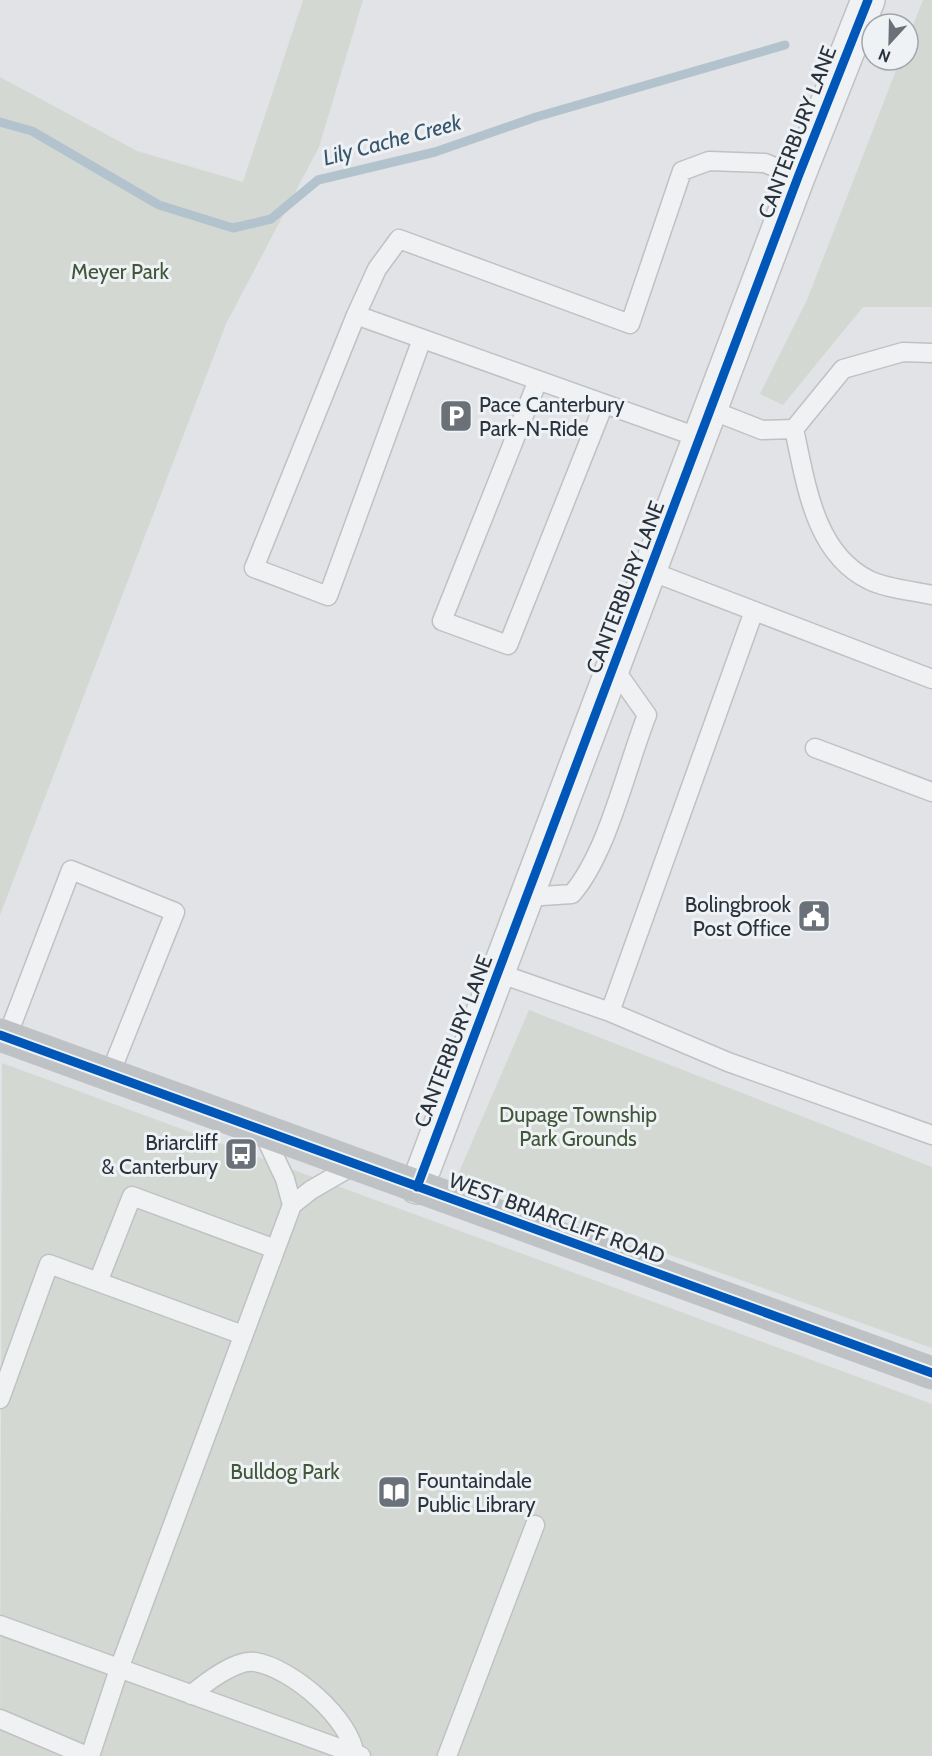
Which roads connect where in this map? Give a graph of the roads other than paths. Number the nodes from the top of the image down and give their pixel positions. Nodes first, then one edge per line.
1 (868, 0) edge
2 (798, 177) junction
3 (356, 315) junction
4 (422, 339) junction
5 (932, 353) edge
6 (538, 380) junction
7 (604, 404) junction
8 (705, 424) junction
9 (794, 429) junction
10 (650, 571) junction
11 (932, 595) edge
12 (754, 611) junction
13 (613, 667) junction
14 (932, 679) edge
15 (815, 748) dead end
16 (932, 792) edge
17 (527, 897) junction
18 (498, 973) junction
19 (610, 1012) junction
20 (4, 1036) edge
21 (110, 1074) junction
22 (262, 1130) junction
23 (932, 1135) edge
24 (356, 1164) junction
25 (417, 1187) junction
26 (292, 1205) junction
27 (275, 1249) junction
28 (98, 1282) junction
29 (243, 1335) junction
30 (932, 1373) edge
31 (0, 1399) edge
32 (535, 1525) dead end
33 (0, 1625) edge
34 (119, 1668) junction
35 (191, 1695) junction
36 (0, 1719) edge
37 (357, 1755) edge
38 (89, 1756) edge
39 (447, 1756) edge

1 - 2 street, CANTERBURY LANE
2 - 3 lane
2 - 8 street, CANTERBURY LANE
3 - 4 lane
3 - 4 lane
4 - 6 lane
5 - 9 lane
6 - 7 lane
6 - 7 lane
7 - 8 lane
8 - 9 lane
8 - 10 street, CANTERBURY LANE
9 - 11 lane
10 - 12 lane
10 - 13 street, CANTERBURY LANE
12 - 14 lane
12 - 19 lane
13 - 17 street, CANTERBURY LANE
13 - 17 lane
15 - 16 lane
17 - 18 street, CANTERBURY LANE
18 - 19 lane
18 - 25 street, CANTERBURY LANE
19 - 23 lane
20 - 21 street, WEST BRIARCLIFF ROAD
20 - 21 lane
21 - 22 street, WEST BRIARCLIFF ROAD
22 - 24 street, WEST BRIARCLIFF ROAD
22 - 26 lane
24 - 25 street, WEST BRIARCLIFF ROAD
24 - 26 lane
25 - 30 street, WEST BRIARCLIFF ROAD
26 - 27 lane
27 - 28 lane
27 - 29 lane
28 - 29 lane
28 - 31 lane
29 - 34 lane
32 - 39 lane
33 - 34 lane
34 - 35 lane
34 - 38 lane
35 - 37 lane
35 - 37 lane
36 - 38 lane

